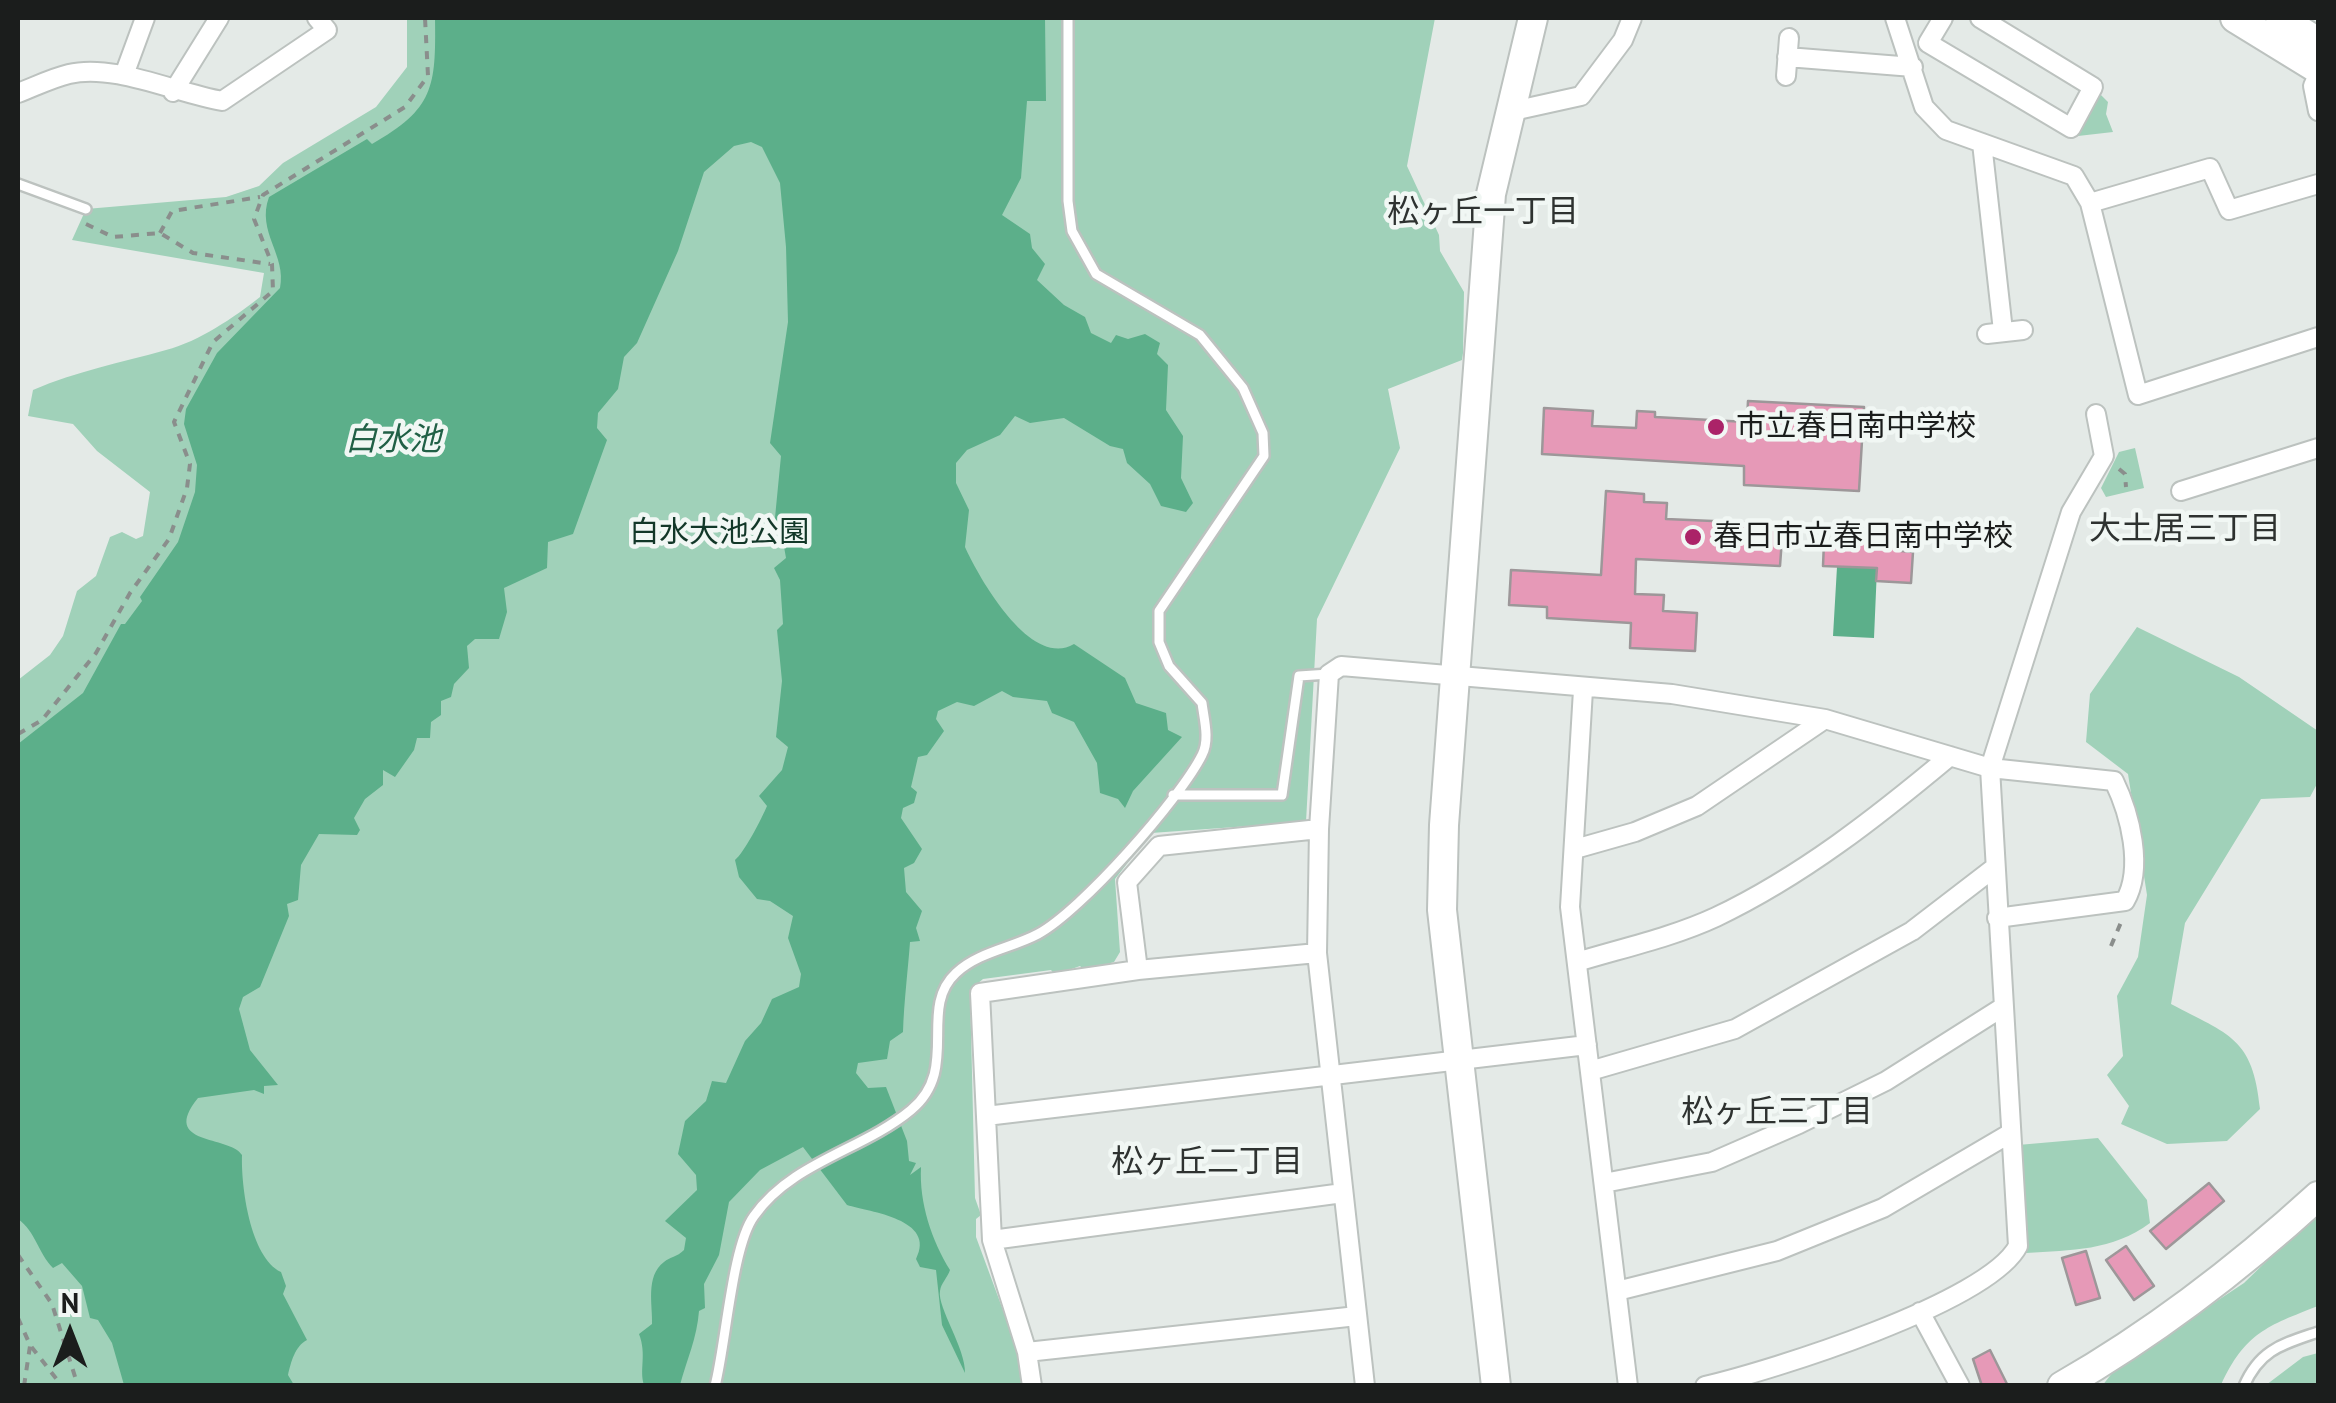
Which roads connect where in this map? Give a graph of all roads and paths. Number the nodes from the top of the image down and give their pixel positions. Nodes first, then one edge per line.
1 (145, 18) edge
2 (220, 18) edge
3 (317, 18) edge
4 (425, 18) edge
5 (1068, 18) edge
6 (1533, 18) edge
7 (1632, 18) edge
8 (1894, 18) edge
9 (1943, 18) edge
10 (1980, 18) edge
11 (2235, 18) edge
12 (2280, 18) edge
13 (2318, 42) edge
14 (1787, 57) dead end
15 (1912, 66) junction
16 (2318, 72) edge
17 (124, 74) junction
18 (173, 92) junction
19 (18, 93) edge
20 (1513, 110) junction
21 (2318, 111) edge
22 (1982, 143) junction
23 (18, 184) edge
24 (2318, 184) edge
25 (263, 195) junction
26 (2090, 204) junction
27 (86, 209) joint
28 (160, 233) junction
29 (272, 264) junction
30 (2023, 330) dead end
31 (2318, 337) edge
32 (2096, 414) dead end
33 (2318, 448) edge
34 (2181, 491) dead end
35 (1329, 674) junction
36 (1456, 676) junction
37 (1583, 690) junction
38 (1825, 718) junction
39 (18, 734) edge
40 (1950, 756) junction
41 (1990, 768) junction
42 (1173, 795) junction
43 (1319, 829) junction
44 (1575, 849) junction
45 (1994, 868) junction
46 (2126, 901) junction
47 (1997, 918) junction
48 (2111, 946) dead end
49 (1317, 953) junction
50 (1578, 962) junction
51 (1138, 970) junction
52 (2003, 1008) junction
53 (1588, 1045) junction
54 (1456, 1059) junction
55 (1590, 1071) junction
56 (1330, 1073) junction
57 (986, 1116) junction
58 (2009, 1134) junction
59 (1604, 1182) junction
60 (1343, 1193) junction
61 (2318, 1196) edge
62 (992, 1240) junction
63 (18, 1255) edge
64 (1617, 1291) junction
65 (1920, 1312) junction
66 (1357, 1316) junction
67 (18, 1318) edge
68 (2318, 1332) edge
69 (30, 1345) junction
70 (1027, 1352) junction
71 (24, 1386) edge
72 (62, 1386) edge
73 (78, 1386) edge
74 (716, 1386) edge
75 (1032, 1386) edge
76 (1365, 1386) edge
77 (1496, 1386) edge
78 (1628, 1386) edge
79 (1704, 1386) edge
80 (1960, 1386) edge
81 (2062, 1386) edge
82 (2244, 1386) edge

1 - 17 street
2 - 18 street
3 - 18 street
4 - 25 path
5 - 42 lane
6 - 20 street
7 - 20 street
8 - 15 street
9 - 10 street
11 - 16 street
12 - 13 street
14 - 15 street
15 - 22 street
16 - 21 street
17 - 18 street
17 - 19 street
20 - 36 street
22 - 26 street
22 - 30 street
23 - 27 lane
24 - 26 street
25 - 28 path
25 - 29 path
26 - 31 street
27 - 28 path
28 - 29 path
29 - 39 path
32 - 41 street
33 - 34 street
35 - 36 street
35 - 42 lane
35 - 43 street
36 - 37 street
36 - 54 street
37 - 38 street
37 - 44 street
38 - 40 street
38 - 44 street
40 - 41 street
40 - 50 street
41 - 45 street
41 - 46 street
42 - 74 lane
43 - 49 street
43 - 51 street
44 - 50 street
45 - 47 street
45 - 55 street
46 - 47 street
46 - 48 path
47 - 52 street
49 - 51 street
49 - 56 street
50 - 53 street
51 - 57 street
52 - 58 street
52 - 59 street
53 - 54 street
53 - 55 street
54 - 56 street
54 - 77 street
55 - 59 street
56 - 57 street
56 - 60 street
57 - 62 street
58 - 64 street
58 - 65 street
59 - 64 street
60 - 62 street
60 - 66 street
61 - 81 street
62 - 70 street
63 - 73 path
64 - 78 street
65 - 79 street
65 - 80 street
66 - 70 street
66 - 76 street
67 - 69 path
68 - 82 lane
69 - 71 path
69 - 72 path
70 - 75 street

